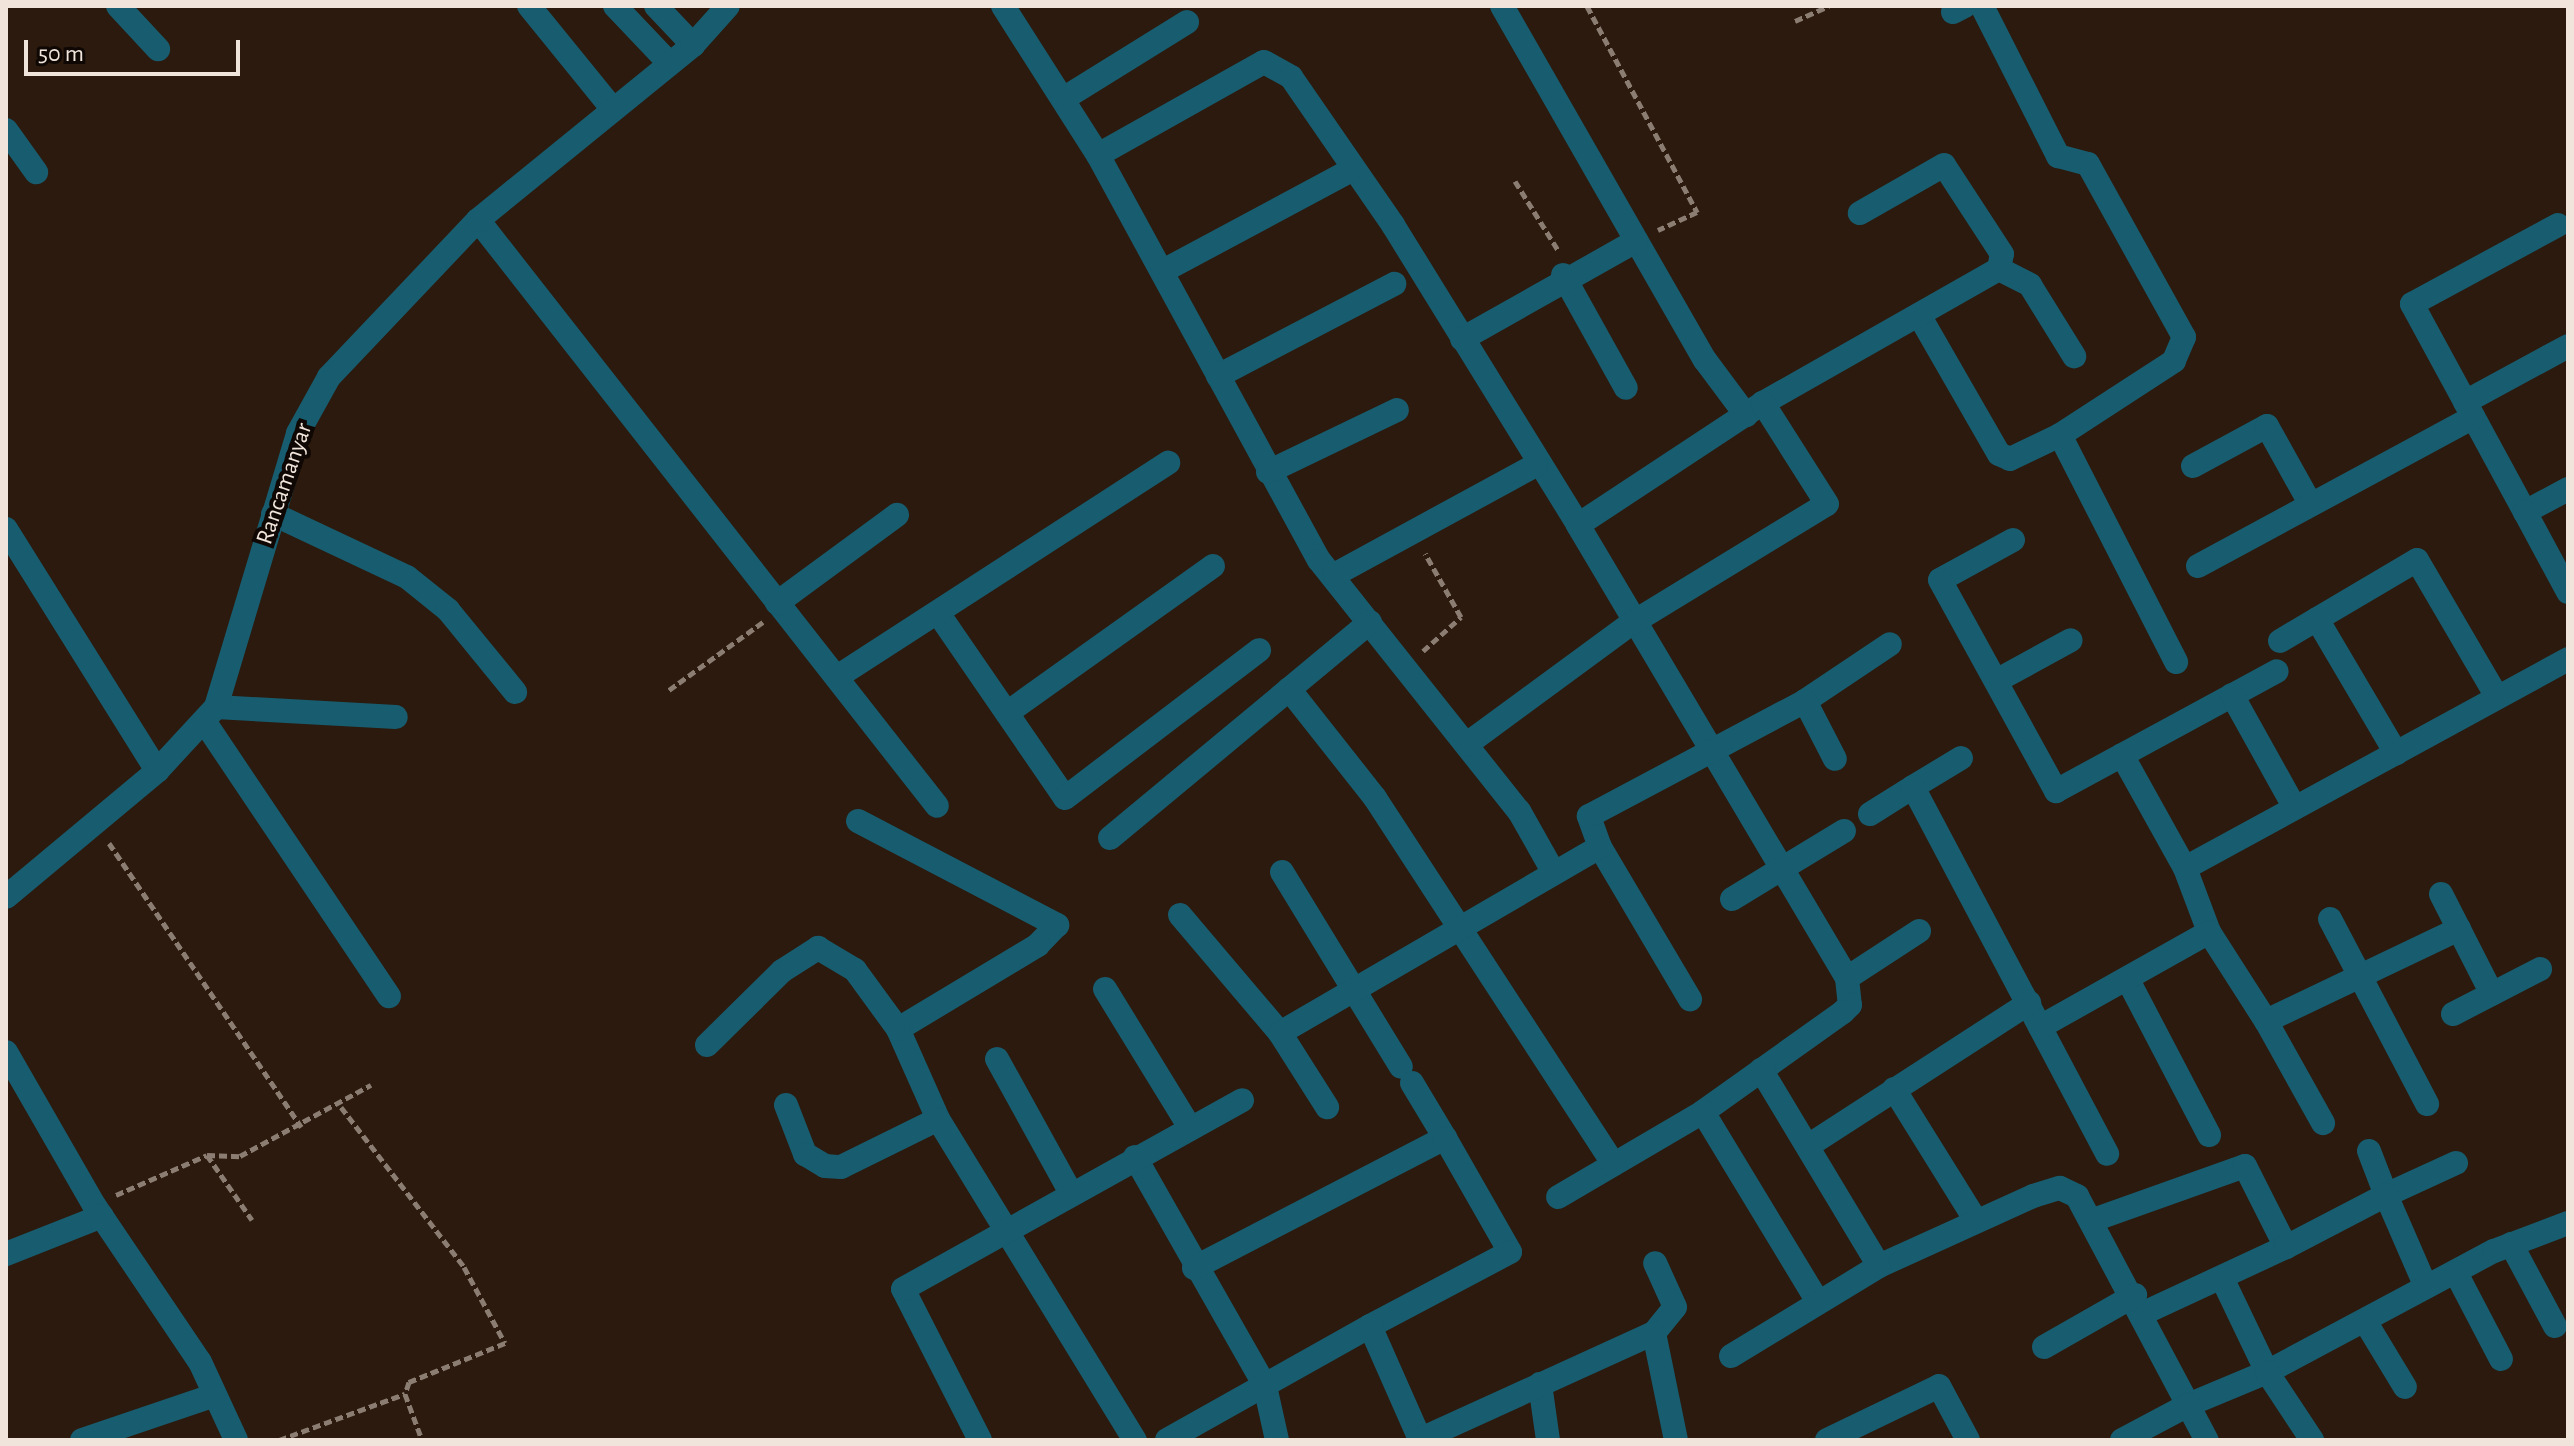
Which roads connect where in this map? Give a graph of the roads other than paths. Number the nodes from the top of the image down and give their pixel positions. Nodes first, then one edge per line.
1 (118, 6) edge
2 (529, 6) edge
3 (615, 6) edge
4 (656, 6) edge
5 (728, 6) edge
6 (1003, 6) edge
7 (1502, 6) edge
8 (1967, 9) edge
9 (1187, 22) dead end
10 (693, 45) junction
11 (158, 49) dead end
12 (669, 63) junction
13 (1063, 99) junction
14 (611, 107) junction
15 (6, 130) edge
16 (1098, 155) junction
17 (1351, 170) junction
18 (36, 172) dead end
19 (1860, 213) dead end
20 (478, 220) junction
21 (2558, 225) dead end
22 (1636, 241) junction
23 (1999, 269) junction
24 (1163, 271) junction
25 (1567, 273) junction
26 (1394, 284) dead end
27 (1919, 315) junction
28 (1462, 339) junction
29 (2568, 346) edge
30 (2074, 356) dead end
31 (1218, 376) junction
32 (1626, 388) dead end
33 (1754, 409) junction
34 (2469, 409) junction
35 (1397, 410) dead end
36 (2060, 435) junction
37 (1168, 463) dead end
38 (1536, 465) junction
39 (2193, 466) dead end
40 (1268, 472) junction
41 (2568, 489) edge
42 (2311, 505) junction
43 (2525, 512) junction
44 (273, 514) junction
45 (897, 515) dead end
46 (1578, 525) junction
47 (6, 529) edge
48 (2013, 540) dead end
49 (1213, 566) dead end
50 (2198, 566) dead end
51 (1334, 575) junction
52 (2568, 592) edge
53 (779, 606) junction
54 (938, 613) junction
55 (2317, 619) junction
56 (1370, 622) junction
57 (1632, 623) junction
58 (2071, 640) dead end
59 (2280, 641) dead end
60 (1890, 644) dead end
61 (1259, 650) dead end
62 (2568, 659) edge
63 (2176, 662) dead end
64 (2277, 671) dead end
65 (840, 675) junction
66 (1996, 681) junction
67 (1289, 689) junction
68 (515, 692) dead end
69 (2232, 695) junction
70 (2497, 697) junction
71 (1805, 701) junction
72 (1007, 713) junction
73 (211, 716) junction
74 (396, 717) dead end
75 (1467, 744) junction
76 (1709, 751) junction
77 (2396, 753) junction
78 (2122, 755) junction
79 (1961, 758) dead end
80 (1835, 759) dead end
81 (157, 771) junction
82 (1913, 787) junction
83 (937, 806) dead end
84 (2295, 808) junction
85 (1870, 814) dead end
86 (858, 821) dead end
87 (1844, 831) dead end
88 (1110, 838) dead end
89 (1600, 847) junction
90 (1784, 867) junction
91 (2185, 868) junction
92 (1282, 872) dead end
93 (1554, 873) junction
94 (2441, 894) dead end
95 (6, 897) edge
96 (1732, 899) dead end
97 (1180, 915) dead end
98 (2330, 919) dead end
99 (2459, 929) junction
100 (1919, 931) dead end
101 (1461, 932) junction
102 (2209, 932) junction
103 (2540, 969) dead end
104 (2365, 977) junction
105 (1847, 978) junction
106 (2128, 980) junction
107 (1105, 989) dead end
108 (1356, 993) junction
109 (2492, 994) junction
110 (389, 996) dead end
111 (1690, 999) dead end
112 (2029, 1003) junction
113 (2453, 1014) dead end
114 (2266, 1021) junction
115 (2040, 1027) junction
116 (898, 1029) junction
117 (1280, 1033) junction
118 (707, 1045) dead end
119 (6, 1052) edge
120 (997, 1059) dead end
121 (1761, 1070) junction
122 (1894, 1089) junction
123 (1242, 1100) dead end
124 (2427, 1104) dead end
125 (786, 1105) dead end
126 (1327, 1107) dead end
127 (1703, 1112) junction
128 (938, 1119) junction
129 (2323, 1123) dead end
130 (1189, 1126) junction
131 (2209, 1135) dead end
132 (1445, 1138) junction
133 (1811, 1144) junction
134 (2369, 1151) dead end
135 (2107, 1154) dead end
136 (1135, 1157) junction
137 (2456, 1163) dead end
138 (1614, 1164) junction
139 (1071, 1193) junction
140 (2386, 1195) junction
141 (1558, 1197) dead end
142 (98, 1210) junction
143 (1975, 1219) junction
144 (2096, 1219) junction
145 (2568, 1223) edge
146 (1005, 1230) junction
147 (2511, 1244) junction
148 (2286, 1247) junction
149 (6, 1254) edge
150 (1655, 1263) dead end
151 (1879, 1266) junction
152 (1194, 1268) junction
153 (2456, 1273) junction
154 (2222, 1278) junction
155 (2426, 1287) junction
156 (1817, 1300) junction
157 (2140, 1304) junction
158 (2365, 1321) junction
159 (1370, 1326) junction
160 (2555, 1326) dead end
161 (1654, 1333) junction
162 (2044, 1347) dead end
163 (1731, 1356) dead end
164 (2501, 1359) dead end
165 (2267, 1372) junction
166 (1540, 1384) junction
167 (1265, 1386) junction
168 (2405, 1387) dead end
169 (215, 1395) junction
170 (2188, 1405) junction
171 (1419, 1439) edge
172 (82, 1440) edge
173 (236, 1440) edge
174 (980, 1440) edge
175 (1135, 1440) edge
176 (1167, 1440) edge
177 (1277, 1440) edge
178 (1548, 1440) edge
179 (1676, 1440) edge
180 (1827, 1440) edge
181 (1968, 1440) edge
182 (2122, 1440) edge
183 (2207, 1440) edge
184 (2312, 1440) edge

1 - 11 street
2 - 14 street
3 - 12 street
4 - 10 street
5 - 10 street, Rancamanyar
6 - 13 street
7 - 22 street
8 - 36 street
9 - 13 street
10 - 12 street, Rancamanyar
12 - 14 street, Rancamanyar
13 - 16 street
14 - 20 street, Rancamanyar
15 - 18 street
16 - 17 street
16 - 24 street
17 - 24 street
17 - 28 street
19 - 23 street
20 - 44 street, Rancamanyar
20 - 53 street
21 - 34 street
22 - 25 street
22 - 33 street
23 - 27 street
23 - 30 street
24 - 31 street
25 - 28 street
25 - 32 street
26 - 31 street
27 - 33 street
27 - 36 street
28 - 38 street
29 - 34 street
31 - 40 street
33 - 46 street
33 - 57 street
34 - 42 street
34 - 43 street
35 - 40 street
36 - 63 street
37 - 54 street
38 - 46 street
38 - 51 street
39 - 42 street
40 - 51 street
41 - 43 street
42 - 50 street
43 - 52 street
44 - 68 street
44 - 73 street, Rancamanyar
45 - 53 street
46 - 57 street
47 - 81 street
48 - 66 street
49 - 72 street
51 - 56 street
53 - 65 street
54 - 65 street
54 - 72 street
55 - 59 street
55 - 70 street
55 - 77 street
56 - 67 street
56 - 75 street
57 - 75 street
57 - 76 street
58 - 66 street
60 - 71 street
61 - 72 street
62 - 70 street
64 - 69 street
65 - 83 street
66 - 78 street
67 - 88 street
67 - 101 street
69 - 78 street
69 - 84 street
70 - 77 street
71 - 76 street
71 - 80 street
73 - 74 street
73 - 81 street, Rancamanyar
73 - 110 street
75 - 93 street
76 - 89 street
76 - 90 street
77 - 84 street
78 - 91 street
79 - 82 street
81 - 95 street, Rancamanyar
82 - 85 street
82 - 112 street
84 - 91 street
86 - 116 street
87 - 90 street
89 - 93 street
89 - 111 street
90 - 96 street
90 - 105 street
91 - 102 street
92 - 108 street
93 - 101 street
94 - 99 street
97 - 117 street
98 - 104 street
99 - 104 street
99 - 109 street
100 - 105 street
101 - 108 street
101 - 138 street
102 - 106 street
102 - 114 street
103 - 109 street
104 - 114 street
104 - 124 street
105 - 121 street
106 - 115 street
106 - 131 street
107 - 130 street
108 - 117 street
108 - 132 street
109 - 113 street
112 - 115 street
112 - 122 street
114 - 129 street
115 - 135 street
116 - 118 street
116 - 128 street
117 - 126 street
119 - 142 street
120 - 139 street
121 - 127 street
121 - 133 street
122 - 133 street
122 - 143 street
123 - 130 street
125 - 128 street
127 - 138 street
127 - 156 street
128 - 146 street
130 - 136 street
132 - 152 street
132 - 159 street
133 - 151 street
134 - 140 street
136 - 139 street
136 - 152 street
137 - 140 street
138 - 141 street
139 - 146 street
140 - 148 street
140 - 155 street
142 - 149 street
142 - 169 street
143 - 144 street
143 - 151 street
144 - 148 street
144 - 157 street
145 - 147 street
146 - 174 street
146 - 175 street
147 - 153 street
147 - 160 street
148 - 154 street
150 - 161 street
151 - 156 street
152 - 167 street
153 - 155 street
153 - 164 street
154 - 157 street
154 - 165 street
155 - 158 street
156 - 163 street
157 - 162 street
157 - 170 street
158 - 165 street
158 - 168 street
159 - 167 street
159 - 171 street
161 - 166 street
161 - 179 street
165 - 170 street
165 - 184 street
166 - 171 street
166 - 178 street
167 - 176 street
167 - 177 street
169 - 172 street
169 - 173 street
170 - 182 street
170 - 183 street
180 - 181 street

